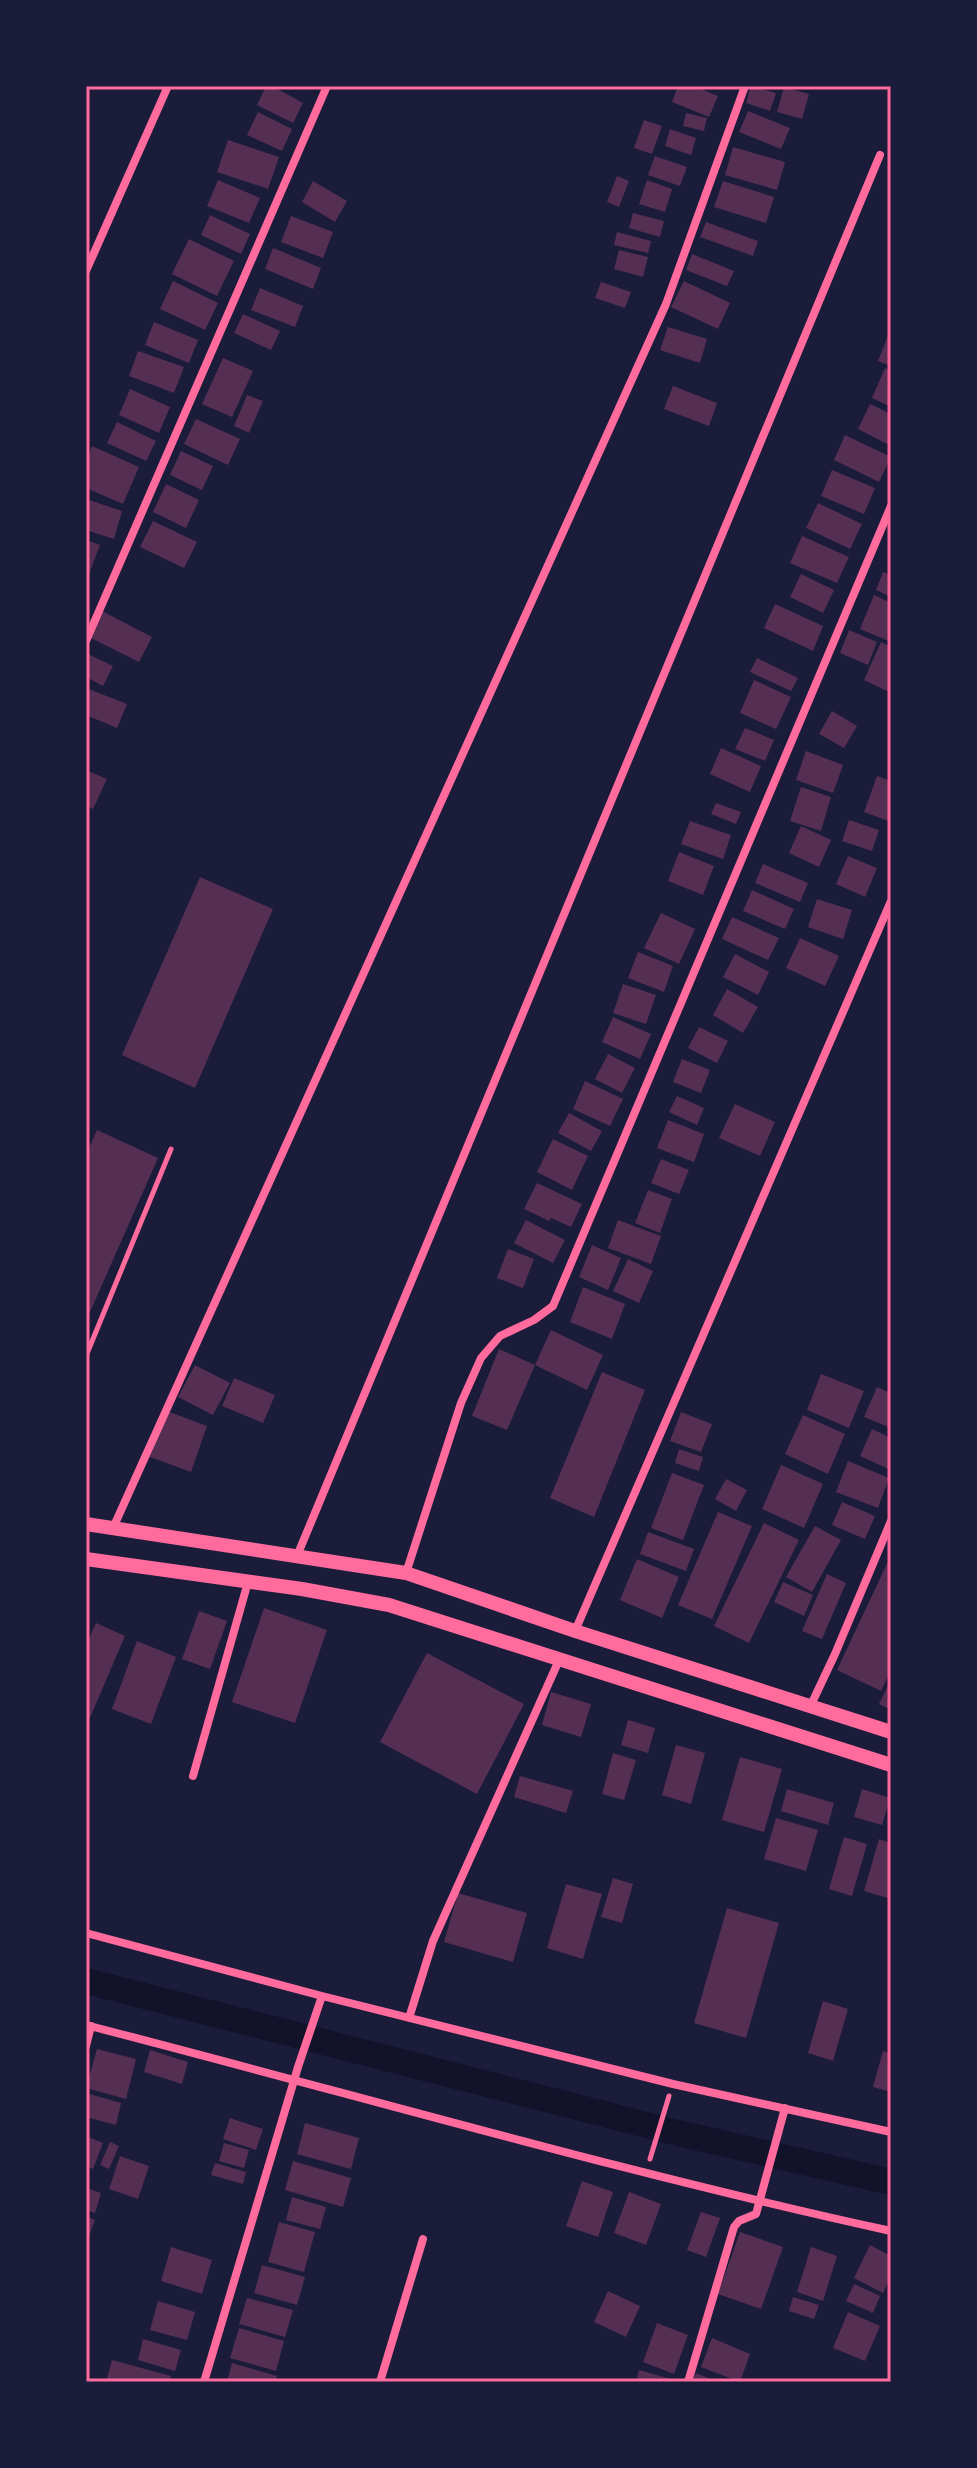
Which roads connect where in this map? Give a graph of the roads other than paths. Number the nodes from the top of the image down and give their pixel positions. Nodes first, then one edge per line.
1 (168, 86) edge
2 (327, 86) edge
3 (745, 86) edge
4 (880, 155) dead end
5 (86, 271) edge
6 (891, 506) edge
7 (86, 641) edge
8 (891, 901) edge
9 (171, 1149) dead end
10 (86, 1356) edge
11 (891, 1521) edge
12 (86, 1524) edge
13 (113, 1529) junction
14 (297, 1556) junction
15 (86, 1559) edge
16 (406, 1573) junction
17 (248, 1582) junction
18 (575, 1631) junction
19 (560, 1658) junction
20 (810, 1707) junction
21 (891, 1732) edge
22 (891, 1765) edge
23 (193, 1776) dead end
24 (86, 1933) edge
25 (322, 1996) junction
26 (409, 2018) junction
27 (88, 2026) edge
28 (86, 2046) edge
29 (296, 2080) junction
30 (785, 2108) junction
31 (891, 2132) edge
32 (759, 2202) junction
33 (891, 2231) edge
34 (423, 2239) dead end
35 (204, 2382) edge
36 (380, 2382) edge
37 (688, 2382) edge

1 - 5 street
2 - 7 street
3 - 13 street
4 - 14 street
6 - 16 street
8 - 18 street
9 - 10 lane
11 - 20 street
12 - 13 street
13 - 14 street
14 - 16 street
15 - 17 street
16 - 18 street
17 - 19 street
17 - 23 street
18 - 20 street
19 - 22 street
19 - 26 street
20 - 21 street
24 - 25 street
25 - 26 street
25 - 29 street
26 - 30 street
27 - 28 street
27 - 29 street
29 - 32 street
29 - 35 street
30 - 31 street
30 - 32 street
32 - 33 street
32 - 37 street
34 - 36 street

